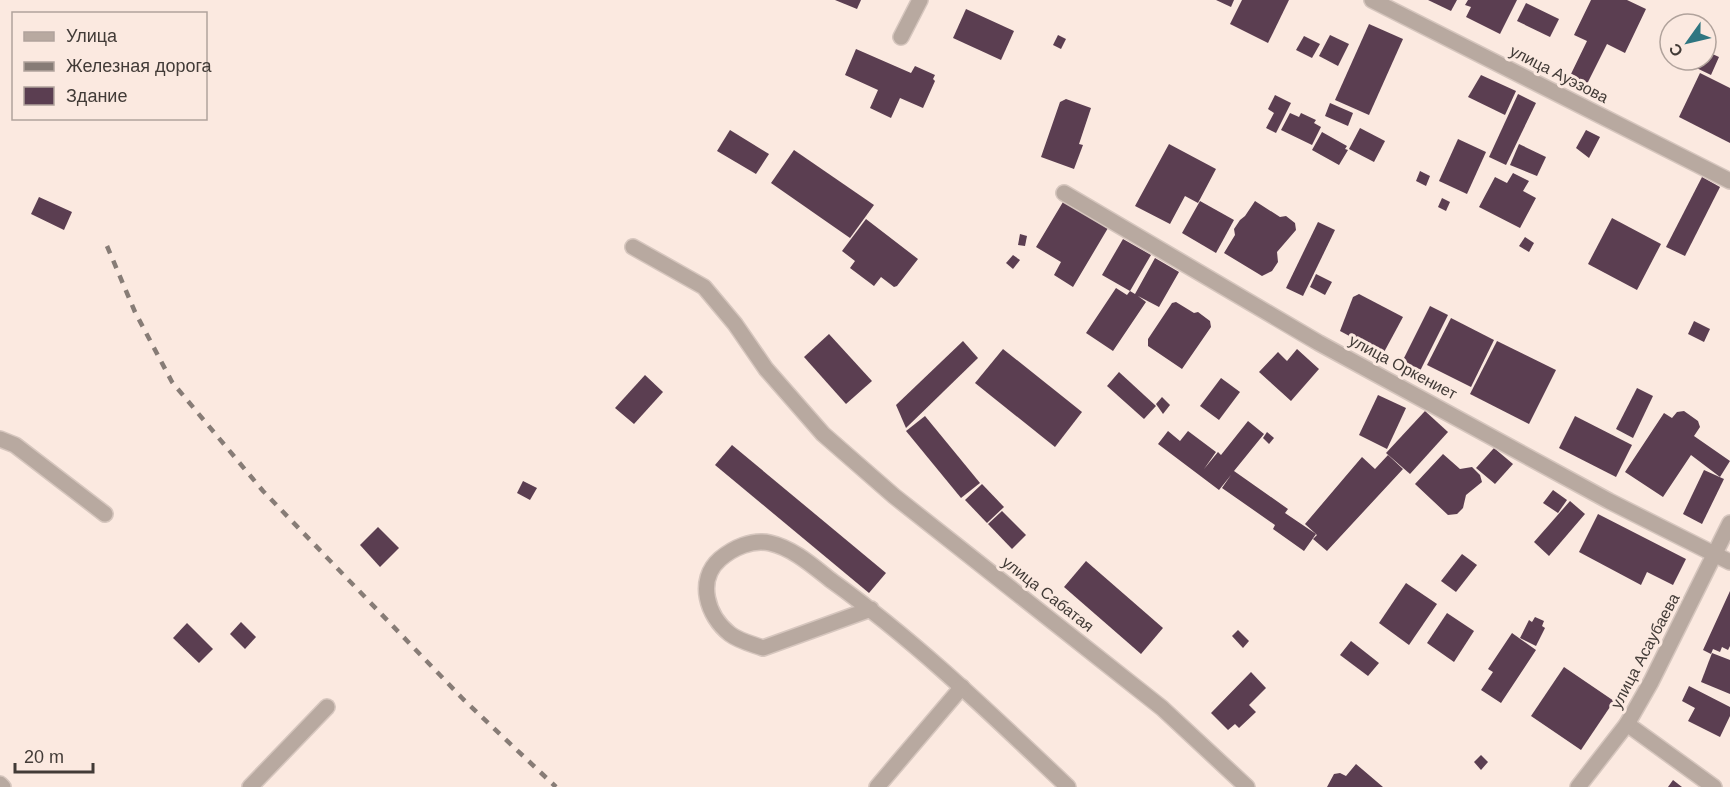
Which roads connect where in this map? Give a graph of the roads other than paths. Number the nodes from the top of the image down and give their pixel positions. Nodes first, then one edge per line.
1 (920, 0) edge
2 (1372, 0) edge
3 (902, 37) dead end
4 (1730, 181) edge
5 (1064, 193) dead end
6 (633, 247) dead end
7 (0, 439) edge
8 (105, 514) dead end
9 (1730, 523) edge
10 (1714, 554) junction
11 (1730, 562) edge
12 (871, 609) junction
13 (962, 687) junction
14 (327, 706) dead end
15 (1627, 724) junction
16 (250, 787) edge
17 (877, 787) edge
18 (1068, 787) edge
19 (1247, 787) edge
20 (1578, 787) edge
21 (1714, 787) edge

1 - 3 street
2 - 4 street, улица Ауэзова
5 - 10 street, улица Оркениет
6 - 19 street, улица Сабатая
7 - 8 street
9 - 10 street, улица Асаубаева
10 - 11 street, улица Оркениет
10 - 15 street, улица Асаубаева
12 - 12 street
12 - 13 street
13 - 17 street
13 - 18 street
14 - 16 street
15 - 20 street, улица Асаубаева
15 - 21 street

